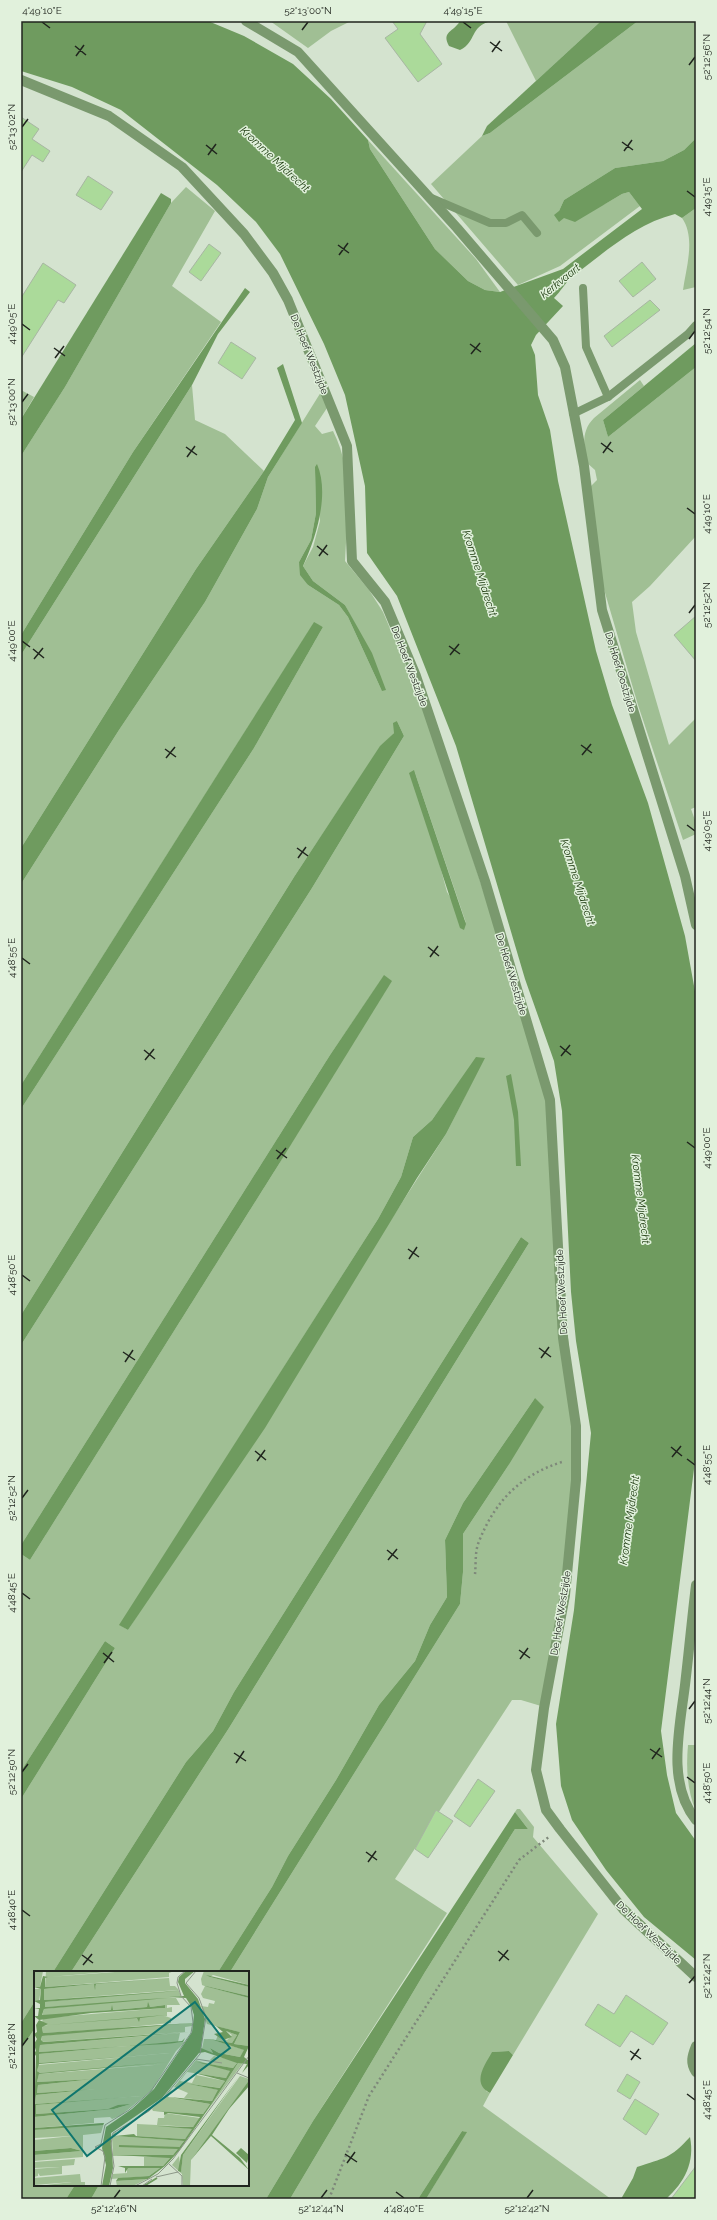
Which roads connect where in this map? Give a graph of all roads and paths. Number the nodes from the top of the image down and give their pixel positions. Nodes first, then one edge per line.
1 (246, 21) edge
2 (21, 80) edge
3 (428, 196) junction
4 (537, 232) dead end
5 (583, 288) dead end
6 (696, 325) edge
7 (608, 397) junction
8 (573, 414) junction
9 (696, 925) edge
10 (553, 1465) dead end
11 (475, 1574) dead end
12 (696, 1585) edge
13 (696, 1820) edge
14 (560, 1829) junction
15 (696, 1977) edge
16 (696, 2046) edge
17 (696, 2072) edge
18 (329, 2199) edge

1 - 3 street
2 - 14 street, De Hoef Westzijde
3 - 4 lane
3 - 8 street
5 - 7 lane
6 - 7 lane
7 - 8 lane
8 - 9 street, De Hoef Oostzijde
10 - 11 path
12 - 13 street
14 - 15 street, De Hoef Westzijde
14 - 18 path
16 - 17 street

